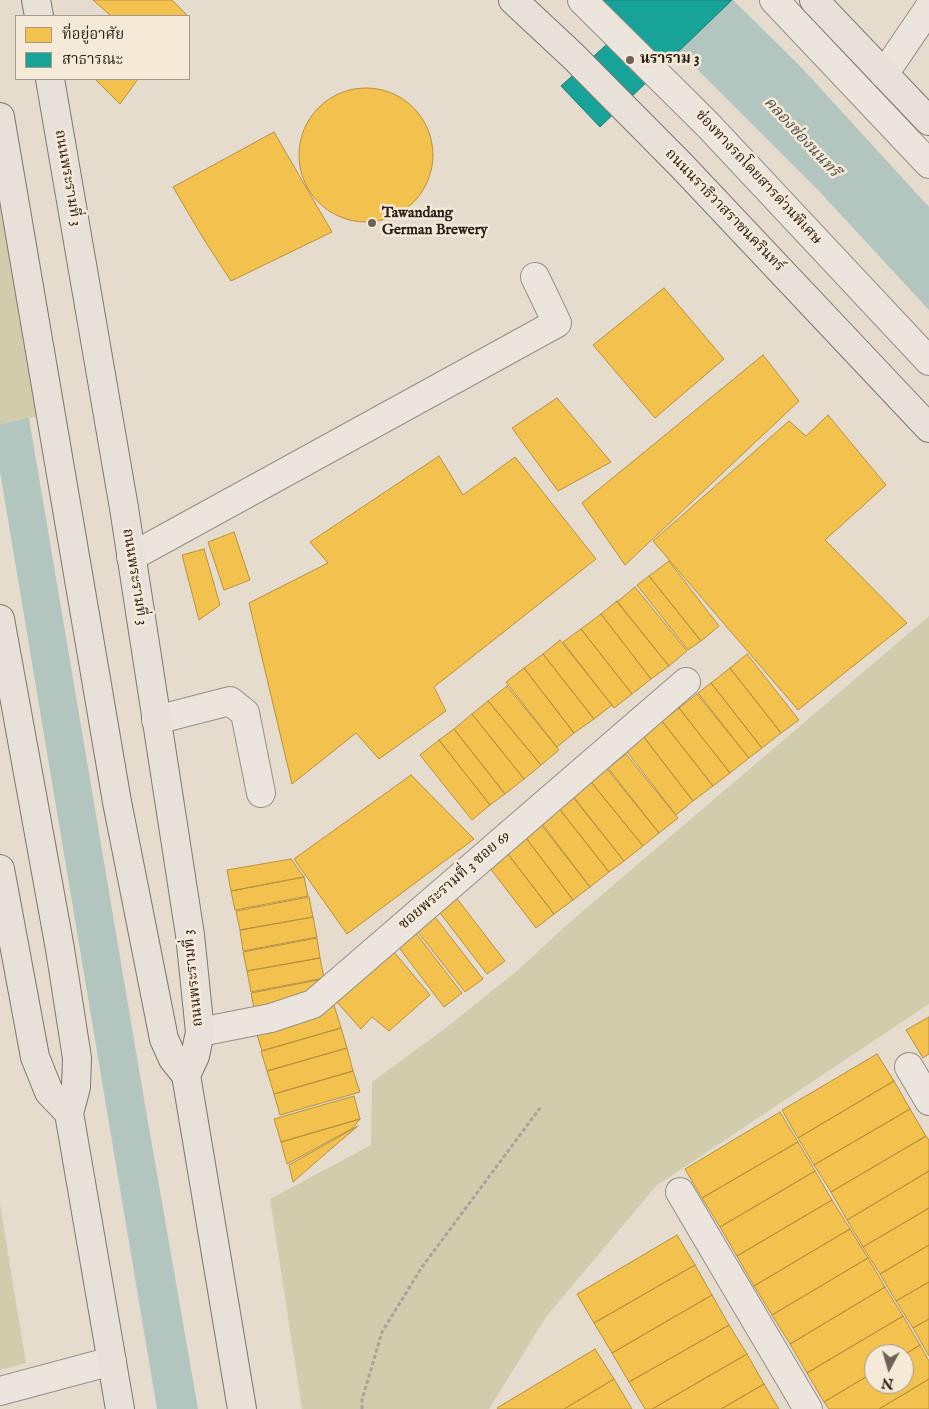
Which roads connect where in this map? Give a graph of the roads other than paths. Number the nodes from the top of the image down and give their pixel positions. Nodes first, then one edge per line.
1 (36, 0) edge
2 (513, 0) edge
3 (582, 0) edge
4 (774, 0) edge
5 (814, 0) edge
6 (929, 8) edge
7 (39, 15) edge
8 (884, 74) junction
9 (50, 80) edge
10 (0, 117) edge
11 (929, 121) edge
12 (929, 164) edge
13 (535, 276) dead end
14 (929, 361) edge
15 (929, 428) edge
16 (131, 557) junction
17 (0, 618) edge
18 (686, 682) dead end
19 (156, 720) junction
20 (261, 793) dead end
21 (0, 868) edge
22 (200, 1032) junction
23 (909, 1068) dead end
24 (186, 1075) junction
25 (929, 1101) edge
26 (69, 1113) junction
27 (680, 1192) dead end
28 (112, 1361) junction
29 (0, 1391) edge
30 (120, 1409) edge
31 (242, 1409) edge
32 (808, 1409) edge

1 - 7 main road
2 - 15 main road, ถนนนราธิวาสราชนครินทร์
3 - 14 street, ช่องทางรถโดยสารด่วนพิเศษ
4 - 12 street
5 - 8 main road
6 - 8 street
8 - 11 main road
9 - 16 main road, ถนนพระรามที่ 3
10 - 24 main road
13 - 16 street
16 - 19 main road, ถนนพระรามที่ 3
17 - 26 main road
18 - 22 street, ซอยพระรามที่ 3 ซอย 69
19 - 20 street
19 - 22 main road, ถนนพระรามที่ 3
21 - 26 main road
22 - 24 main road, ถนนพระรามที่ 3
23 - 25 street
24 - 31 main road
26 - 28 main road
27 - 32 street
28 - 29 street
28 - 30 main road

